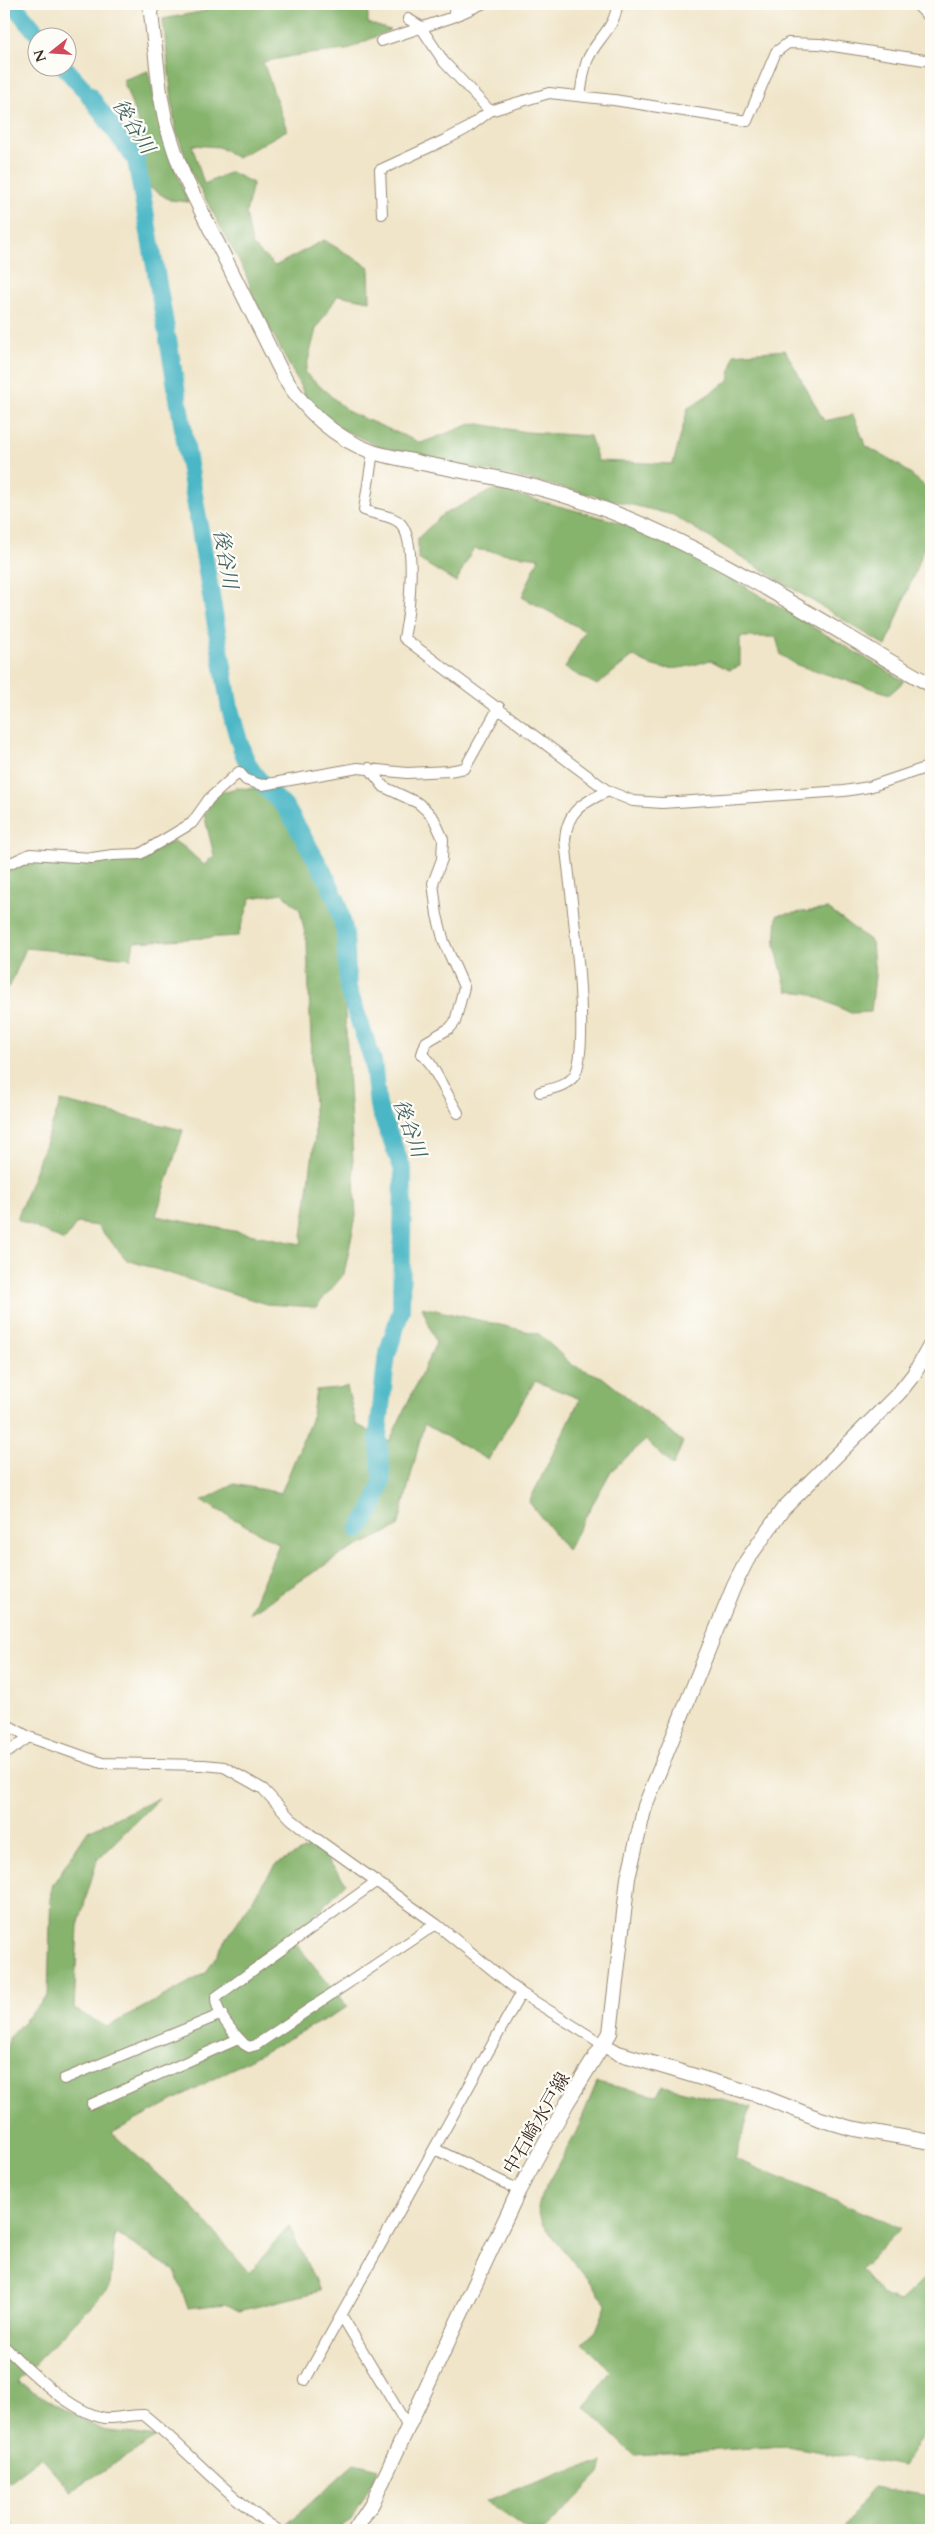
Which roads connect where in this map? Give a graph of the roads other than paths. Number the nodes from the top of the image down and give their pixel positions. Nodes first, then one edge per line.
1 (150, 4) edge
2 (456, 4) edge
3 (482, 4) edge
4 (617, 4) edge
5 (916, 4) edge
6 (453, 17) junction
7 (408, 19) dead end
8 (931, 19) edge
9 (420, 26) junction
10 (381, 41) dead end
11 (931, 61) edge
12 (580, 96) junction
13 (490, 111) junction
14 (382, 214) dead end
15 (373, 452) junction
16 (931, 686) edge
17 (499, 708) junction
18 (931, 766) edge
19 (368, 768) junction
20 (608, 791) junction
21 (4, 866) edge
22 (540, 1092) dead end
23 (458, 1113) dead end
24 (931, 1344) edge
25 (4, 1723) edge
26 (29, 1737) junction
27 (4, 1755) edge
28 (377, 1881) junction
29 (436, 1924) junction
30 (521, 1993) junction
31 (222, 2014) junction
32 (238, 2039) junction
33 (604, 2045) junction
34 (64, 2079) dead end
35 (92, 2104) dead end
36 (931, 2142) edge
37 (435, 2149) junction
38 (519, 2190) junction
39 (342, 2316) junction
40 (4, 2346) edge
41 (305, 2380) dead end
42 (408, 2427) junction
43 (278, 2530) edge
44 (355, 2530) edge

1 - 15 street
2 - 6 street
3 - 6 street
4 - 12 street
5 - 8 street
6 - 9 street
7 - 9 street
9 - 10 street
9 - 13 street
11 - 12 street
12 - 13 street
13 - 14 street
15 - 16 street
15 - 17 street
17 - 19 street
17 - 20 street
18 - 20 street
19 - 21 street
19 - 23 street
20 - 22 street
24 - 33 street, 中石崎水戸線
25 - 26 street
26 - 27 street
26 - 28 street
28 - 29 street
28 - 31 street
29 - 30 street
29 - 32 street
30 - 33 street
30 - 37 street
31 - 32 street
31 - 34 street
32 - 35 street
33 - 36 street
33 - 38 street, 中石崎水戸線
37 - 38 street
37 - 39 street
38 - 42 street, 中石崎水戸線
39 - 41 street
39 - 42 street
40 - 43 street
42 - 44 street, 中石崎水戸線

